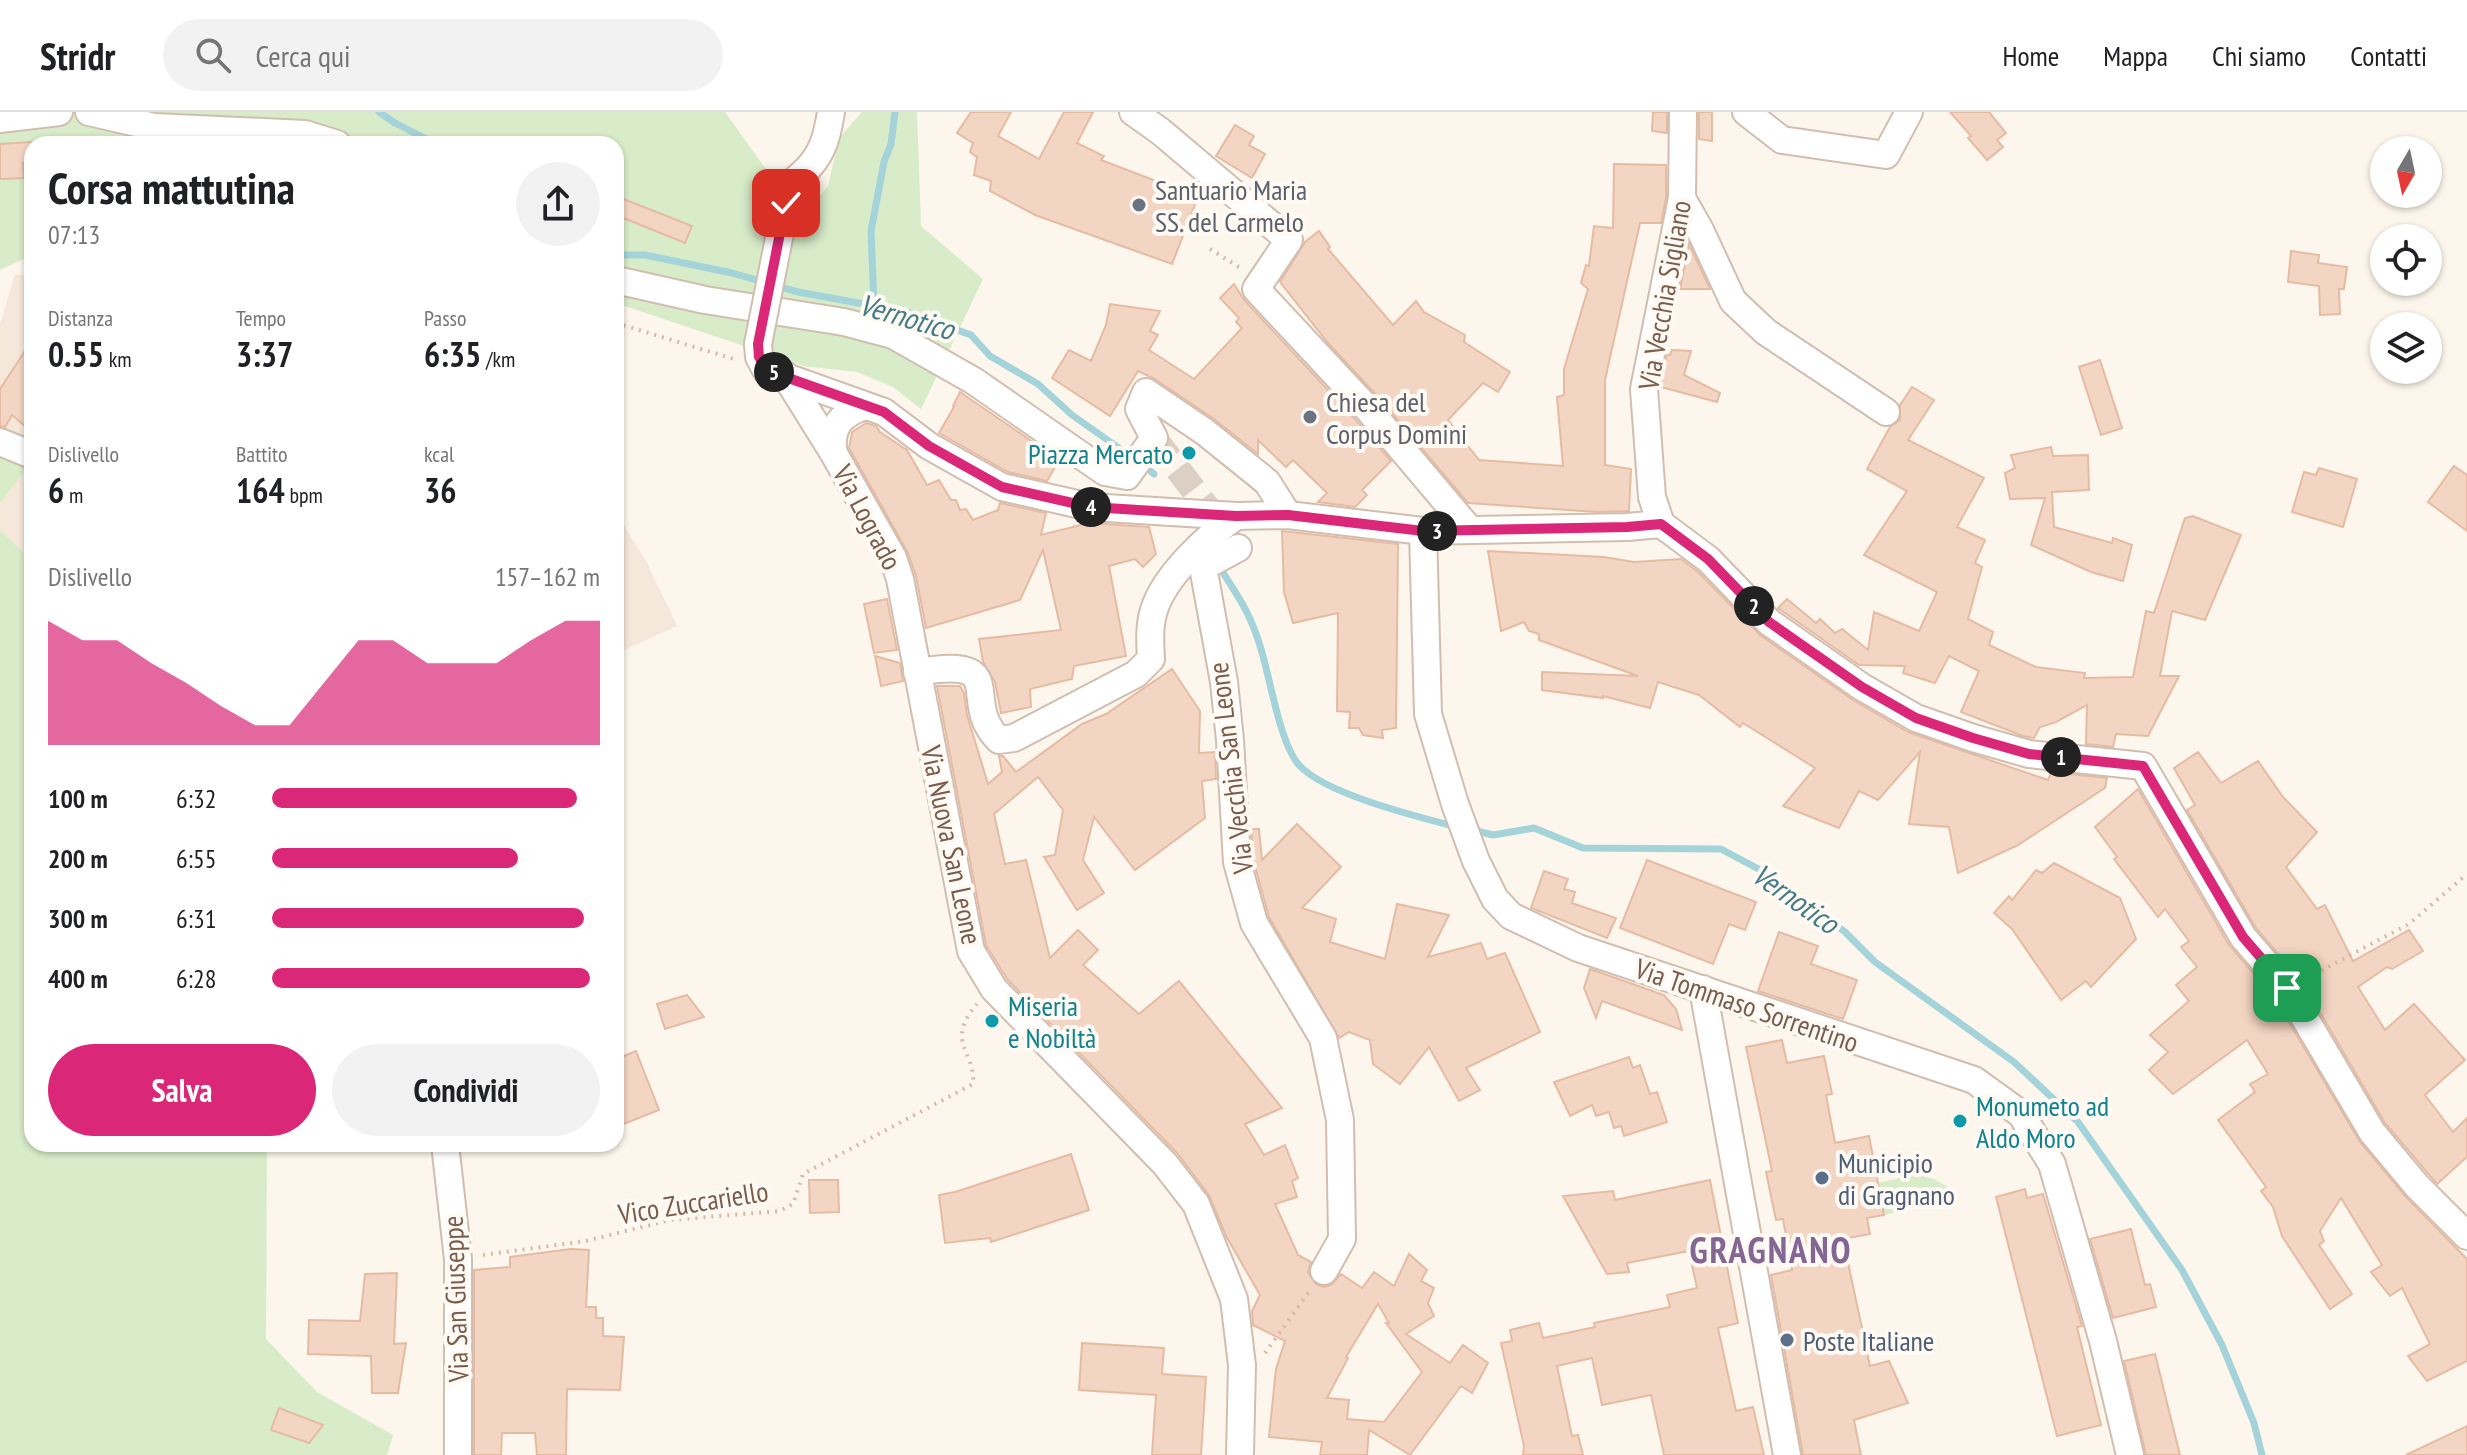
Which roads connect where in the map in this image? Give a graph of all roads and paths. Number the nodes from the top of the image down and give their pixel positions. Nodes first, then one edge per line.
1 (59, 112) edge
2 (89, 112) edge
3 (831, 112) edge
4 (1133, 112) edge
5 (1683, 112) edge
6 (1746, 112) edge
7 (1909, 112) edge
8 (0, 119) edge
9 (311, 136) edge
10 (1682, 198) junction
11 (1210, 249) dead end
12 (1261, 281) junction
13 (624, 282) edge
14 (624, 325) edge
15 (775, 372) junction
16 (865, 406) junction
17 (1886, 412) dead end
18 (0, 442) edge
19 (24, 452) edge
20 (833, 452) junction
21 (1288, 515) junction
22 (1236, 516) junction
23 (1661, 524) junction
24 (1470, 530) junction
25 (1423, 531) junction
26 (1238, 548) dead end
27 (917, 672) junction
28 (2467, 874) edge
29 (2287, 988) junction
30 (994, 989) junction
31 (1703, 989) junction
32 (446, 1152) edge
33 (2467, 1236) edge
34 (458, 1259) junction
35 (1324, 1271) joint
36 (1263, 1355) dead end
37 (458, 1455) edge
38 (1240, 1455) edge
39 (1787, 1455) edge
40 (2130, 1455) edge

1 - 8 street
2 - 9 street
3 - 15 street, Via Logrado, bridge
4 - 12 street
5 - 10 street, Via Vecchia Sigliano
6 - 7 street
10 - 17 street
10 - 23 street, Via Vecchia Sigliano
11 - 12 path
12 - 24 street
13 - 21 street
14 - 15 path
15 - 16 street
15 - 20 street, Via Logrado
16 - 20 street
16 - 22 street
18 - 19 street
20 - 27 street, Via Logrado
21 - 22 street
21 - 25 street
22 - 27 street
23 - 24 street
23 - 29 street
24 - 25 street
25 - 31 street, Via Tommaso Sorrentino
26 - 35 street, Via Vecchia San Leone
27 - 30 street, Via Nuova San Leone
28 - 29 path
29 - 33 street
30 - 34 path, Vico Zuccariello
30 - 38 street, Via Nuova San Leone
31 - 39 street
31 - 40 street, Via Tommaso Sorrentino
32 - 34 street, Via San Giuseppe
34 - 37 street, Via San Giuseppe
35 - 36 path

